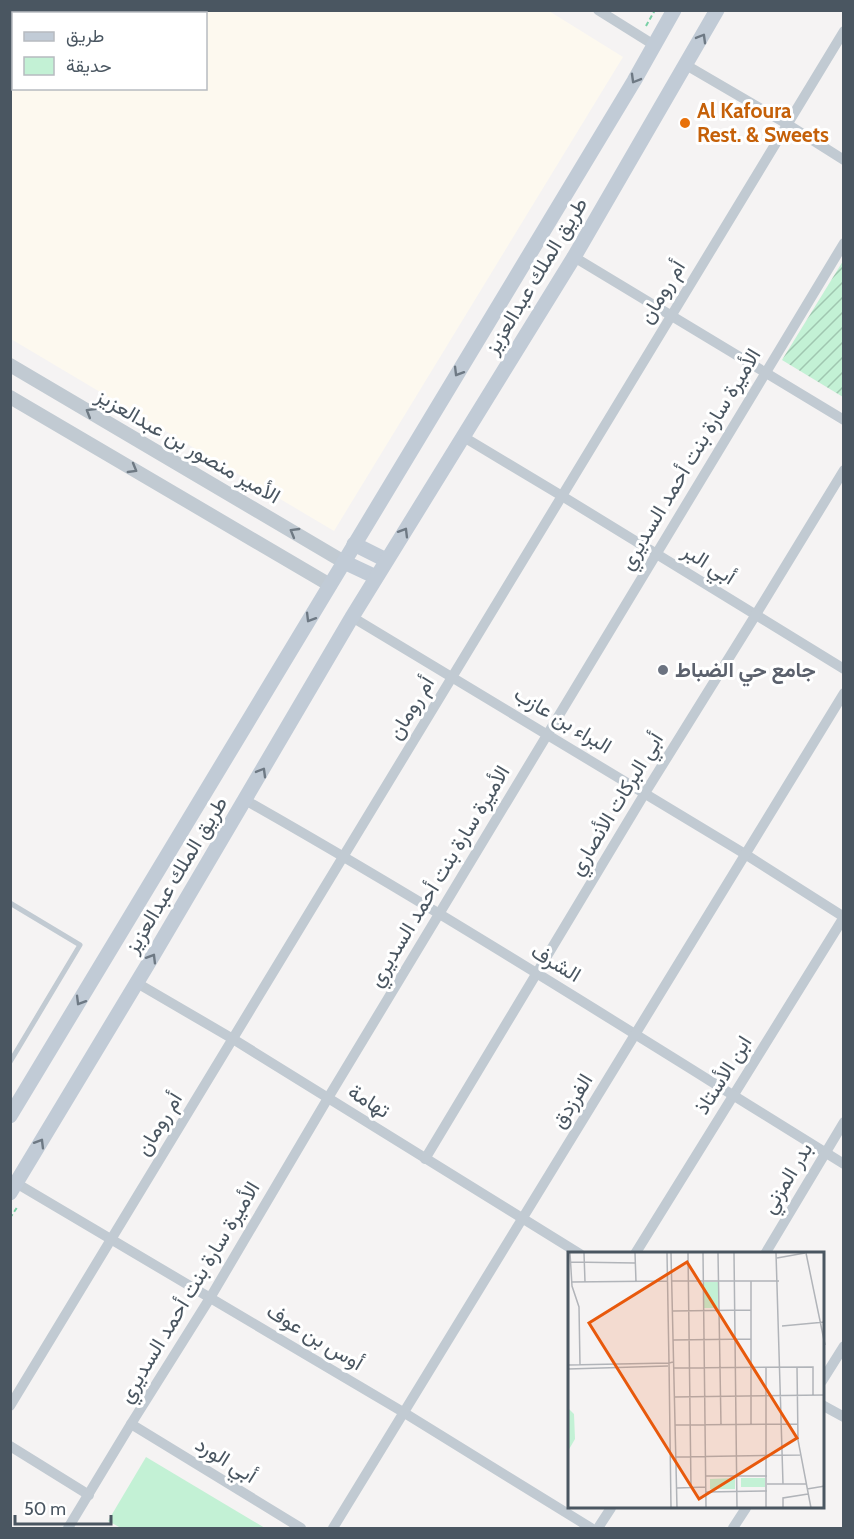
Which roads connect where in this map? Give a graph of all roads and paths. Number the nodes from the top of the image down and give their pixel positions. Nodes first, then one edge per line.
1 (598, 10) edge
2 (655, 10) edge
3 (674, 10) edge
4 (717, 10) edge
5 (843, 31) edge
6 (640, 36) junction
7 (654, 45) junction
8 (686, 64) junction
9 (787, 124) junction
10 (843, 160) edge
11 (843, 243) edge
12 (574, 257) junction
13 (671, 315) junction
14 (10, 365) edge
15 (766, 372) junction
16 (10, 397) edge
17 (843, 420) edge
18 (462, 436) junction
19 (118, 445) junction
20 (843, 470) edge
21 (562, 496) junction
22 (354, 544) junction
23 (656, 554) junction
24 (386, 560) junction
25 (344, 562) junction
26 (376, 578) junction
27 (330, 585) junction
28 (352, 616) junction
29 (756, 616) junction
30 (843, 669) edge
31 (453, 677) junction
32 (843, 693) edge
33 (547, 734) junction
34 (645, 793) junction
35 (245, 800) junction
36 (745, 854) junction
37 (344, 856) junction
38 (10, 903) edge
39 (438, 915) junction
40 (843, 917) edge
41 (536, 973) junction
42 (137, 983) junction
43 (635, 1034) junction
44 (233, 1039) junction
45 (10, 1062) edge
46 (734, 1095) junction
47 (328, 1098) junction
48 (10, 1116) edge
49 (843, 1122) edge
50 (825, 1152) junction
51 (425, 1159) junction
52 (843, 1164) edge
53 (13, 1188) edge
54 (523, 1219) junction
55 (112, 1239) junction
56 (577, 1252) edge
57 (637, 1252) edge
58 (766, 1252) edge
59 (210, 1298) junction
60 (843, 1346) edge
61 (824, 1378) edge
62 (10, 1406) edge
63 (824, 1406) edge
64 (403, 1412) junction
65 (843, 1417) edge
66 (131, 1424) junction
67 (10, 1446) edge
68 (89, 1495) junction
69 (610, 1509) edge
70 (745, 1509) edge
71 (74, 1527) edge
72 (301, 1528) edge
73 (333, 1528) edge
74 (591, 1528) edge
75 (598, 1528) edge
76 (733, 1528) edge

1 - 6 street
2 - 6 path
3 - 7 main road, طريق الملك عبدالعزيز
8 -> 4 main road, طريق الملك عبدالعزيز
5 - 9 street, أم رومان
6 - 7 street
7 -> 22 main road, طريق الملك عبدالعزيز
8 - 9 street
8 - 12 main road, طريق الملك عبدالعزيز
9 - 10 street
9 - 13 street, أم رومان
11 - 15 street, الأميرة سارة بنت أحمد السديري
12 - 13 street
12 - 18 main road, طريق الملك عبدالعزيز
13 - 15 street
13 - 21 street, أم رومان
19 -> 14 street, الأمير منصور بن عبدالعزيز
15 - 17 street
15 - 23 street, الأميرة سارة بنت أحمد السديري
16 - 19 street, الأمير منصور بن عبدالعزيز
18 - 21 street, أبي البر
24 -> 18 main road, طريق الملك عبدالعزيز
25 -> 19 street, الأمير منصور بن عبدالعزيز
19 -> 27 street, الأمير منصور بن عبدالعزيز
20 - 29 street, أبي البركات الأنصاري
21 - 23 street, أبي البر
21 - 31 street, أم رومان
22 - 24 main road
22 - 25 main road, طريق الملك عبدالعزيز
23 - 29 street, أبي البر
23 - 33 street, الأميرة سارة بنت أحمد السديري
24 - 26 main road, طريق الملك عبدالعزيز
25 - 26 main road
25 - 27 main road, طريق الملك عبدالعزيز
26 - 28 main road, طريق الملك عبدالعزيز
27 -> 48 main road, طريق الملك عبدالعزيز
28 - 31 street, البراء بن عازب
35 -> 28 main road, طريق الملك عبدالعزيز
29 - 30 street, أبي البر
29 - 34 street, أبي البركات الأنصاري
31 - 33 street, البراء بن عازب
31 - 37 street, أم رومان
32 - 36 street, الفرزدق
33 - 34 street, البراء بن عازب
33 - 39 street, الأميرة سارة بنت أحمد السديري
34 - 36 street, البراء بن عازب
34 - 41 street, أبي البركات الأنصاري
35 - 37 street, الشرف
42 -> 35 main road, طريق الملك عبدالعزيز
36 - 40 street, البراء بن عازب
36 - 43 street, الفرزدق
37 - 39 street, الشرف
37 - 44 street, أم رومان
38 - 45 lane
39 - 41 street, الشرف
39 - 47 street, الأميرة سارة بنت أحمد السديري
40 - 46 street, ابن الأستاذ
41 - 43 street, الشرف
41 - 51 street, أبي البركات الأنصاري
42 - 44 street, تهامة
53 -> 42 main road, طريق الملك عبدالعزيز
43 - 46 street, الشرف
43 - 54 street, الفرزدق
44 - 47 street, تهامة
44 - 55 street, أم رومان
46 - 50 street, الشرف
46 - 57 street, ابن الأستاذ
47 - 51 street, تهامة
47 - 59 street, الأميرة سارة بنت أحمد السديري
49 - 50 street, بدر المزني
50 - 52 street, الشرف
50 - 58 street, بدر المزني
51 - 54 street, تهامة
53 - 55 street, أوس بن عوف
54 - 56 street, تهامة
54 - 64 street, الفرزدق
55 - 59 street, أوس بن عوف
55 - 62 street, أم رومان
59 - 64 street, أوس بن عوف
59 - 66 street, الأميرة سارة بنت أحمد السديري
60 - 61 street
63 - 65 street
64 - 73 street, الفرزدق
64 - 74 street, أوس بن عوف
66 - 68 street, الأميرة سارة بنت أحمد السديري
66 - 72 street, أبي الورد
67 - 68 street
68 - 71 street, الأميرة سارة بنت أحمد السديري
69 - 75 street
70 - 76 street

